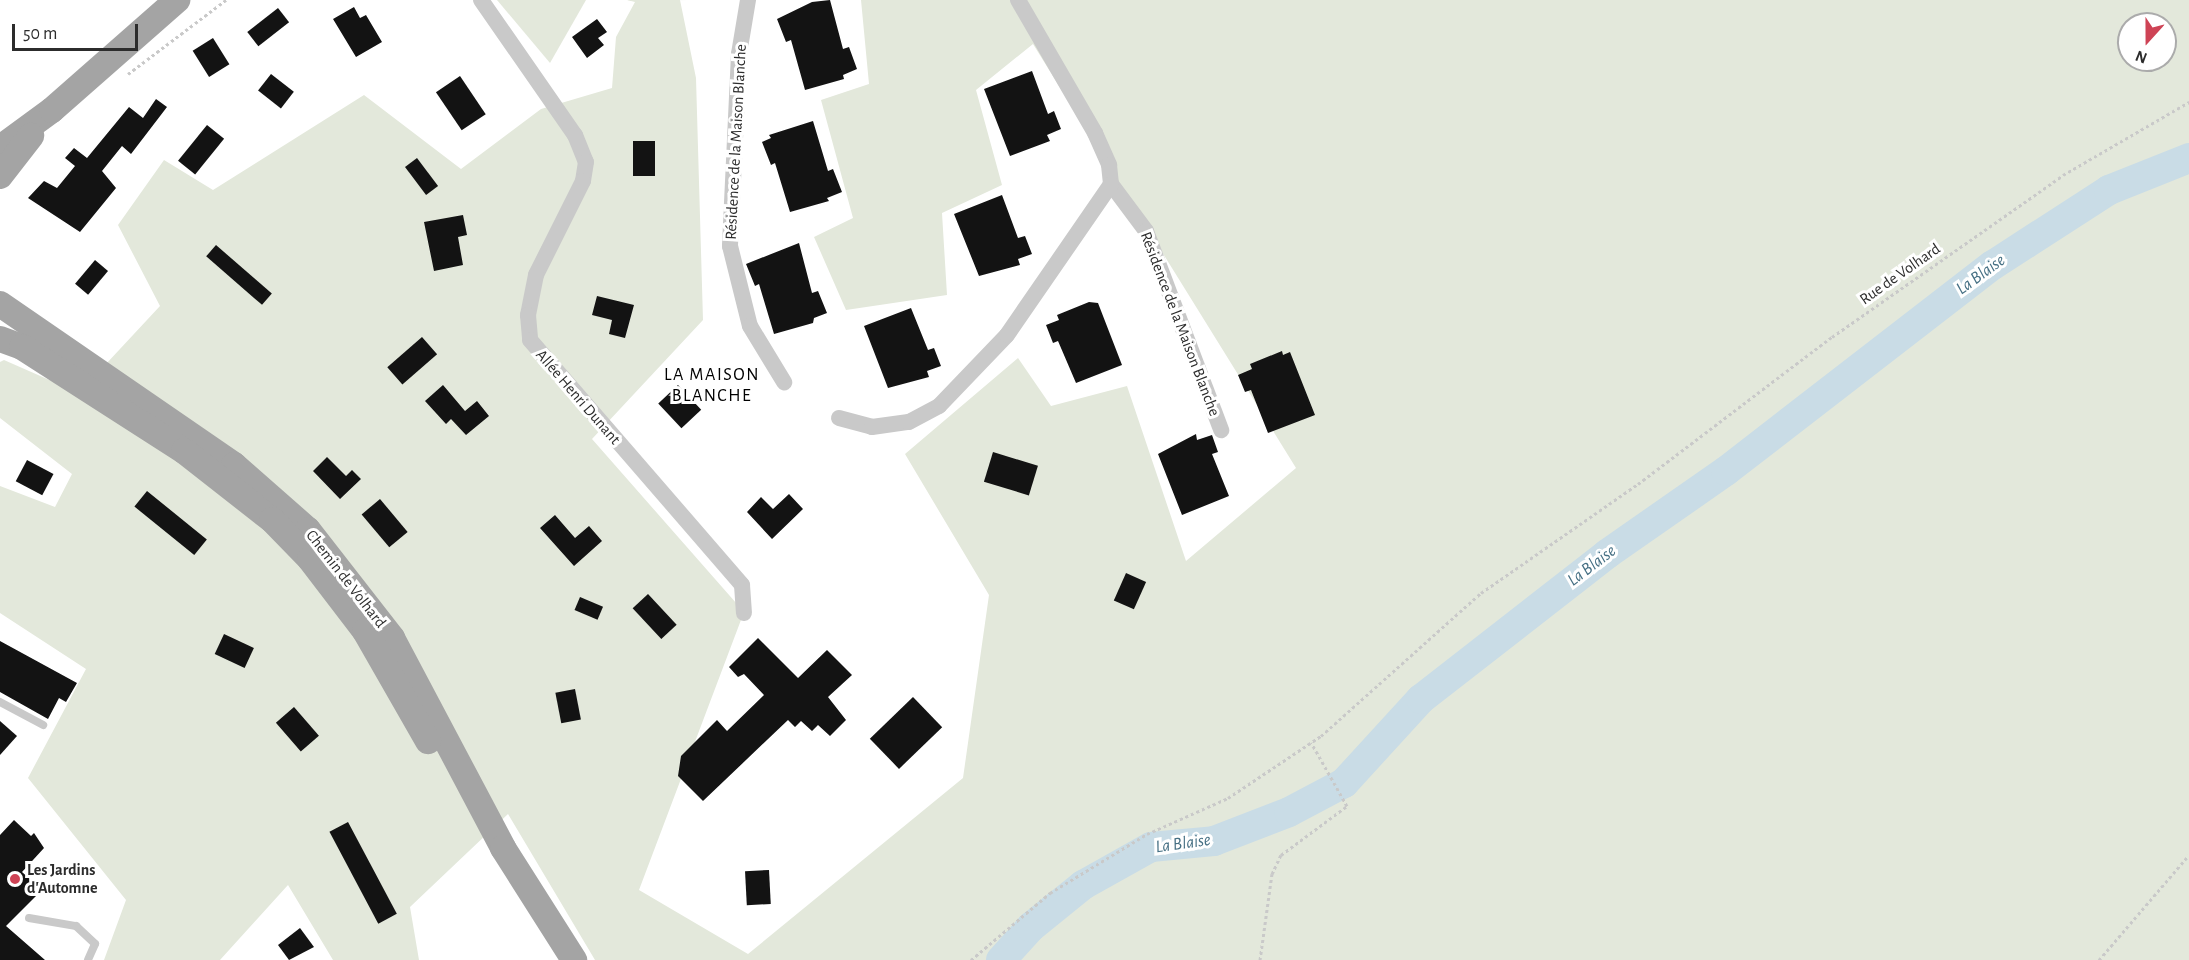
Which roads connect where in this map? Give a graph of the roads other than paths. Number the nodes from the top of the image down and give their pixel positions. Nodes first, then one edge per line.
1 (177, 0) edge
2 (481, 0) edge
3 (748, 0) edge
4 (1018, 0) edge
5 (52, 110) junction
6 (0, 148) edge
7 (0, 176) edge
8 (1111, 184) junction
9 (0, 304) edge
10 (0, 339) edge
11 (784, 382) dead end
12 (839, 418) dead end
13 (1221, 430) dead end
14 (744, 613) dead end
15 (0, 702) edge
16 (43, 725) dead end
17 (29, 918) dead end
18 (88, 960) edge
19 (554, 960) edge
20 (574, 960) edge

1 - 5 main road
2 - 14 street, Allée Henri Dunant
3 - 11 street, Résidence de la Maison Blanche
4 - 8 street
5 - 6 main road
5 - 7 main road
8 - 12 street
8 - 13 street, Résidence de la Maison Blanche
9 - 20 main road, Chemin de Volhard
10 - 19 main road, Chemin de Volhard
15 - 16 lane
17 - 18 lane

